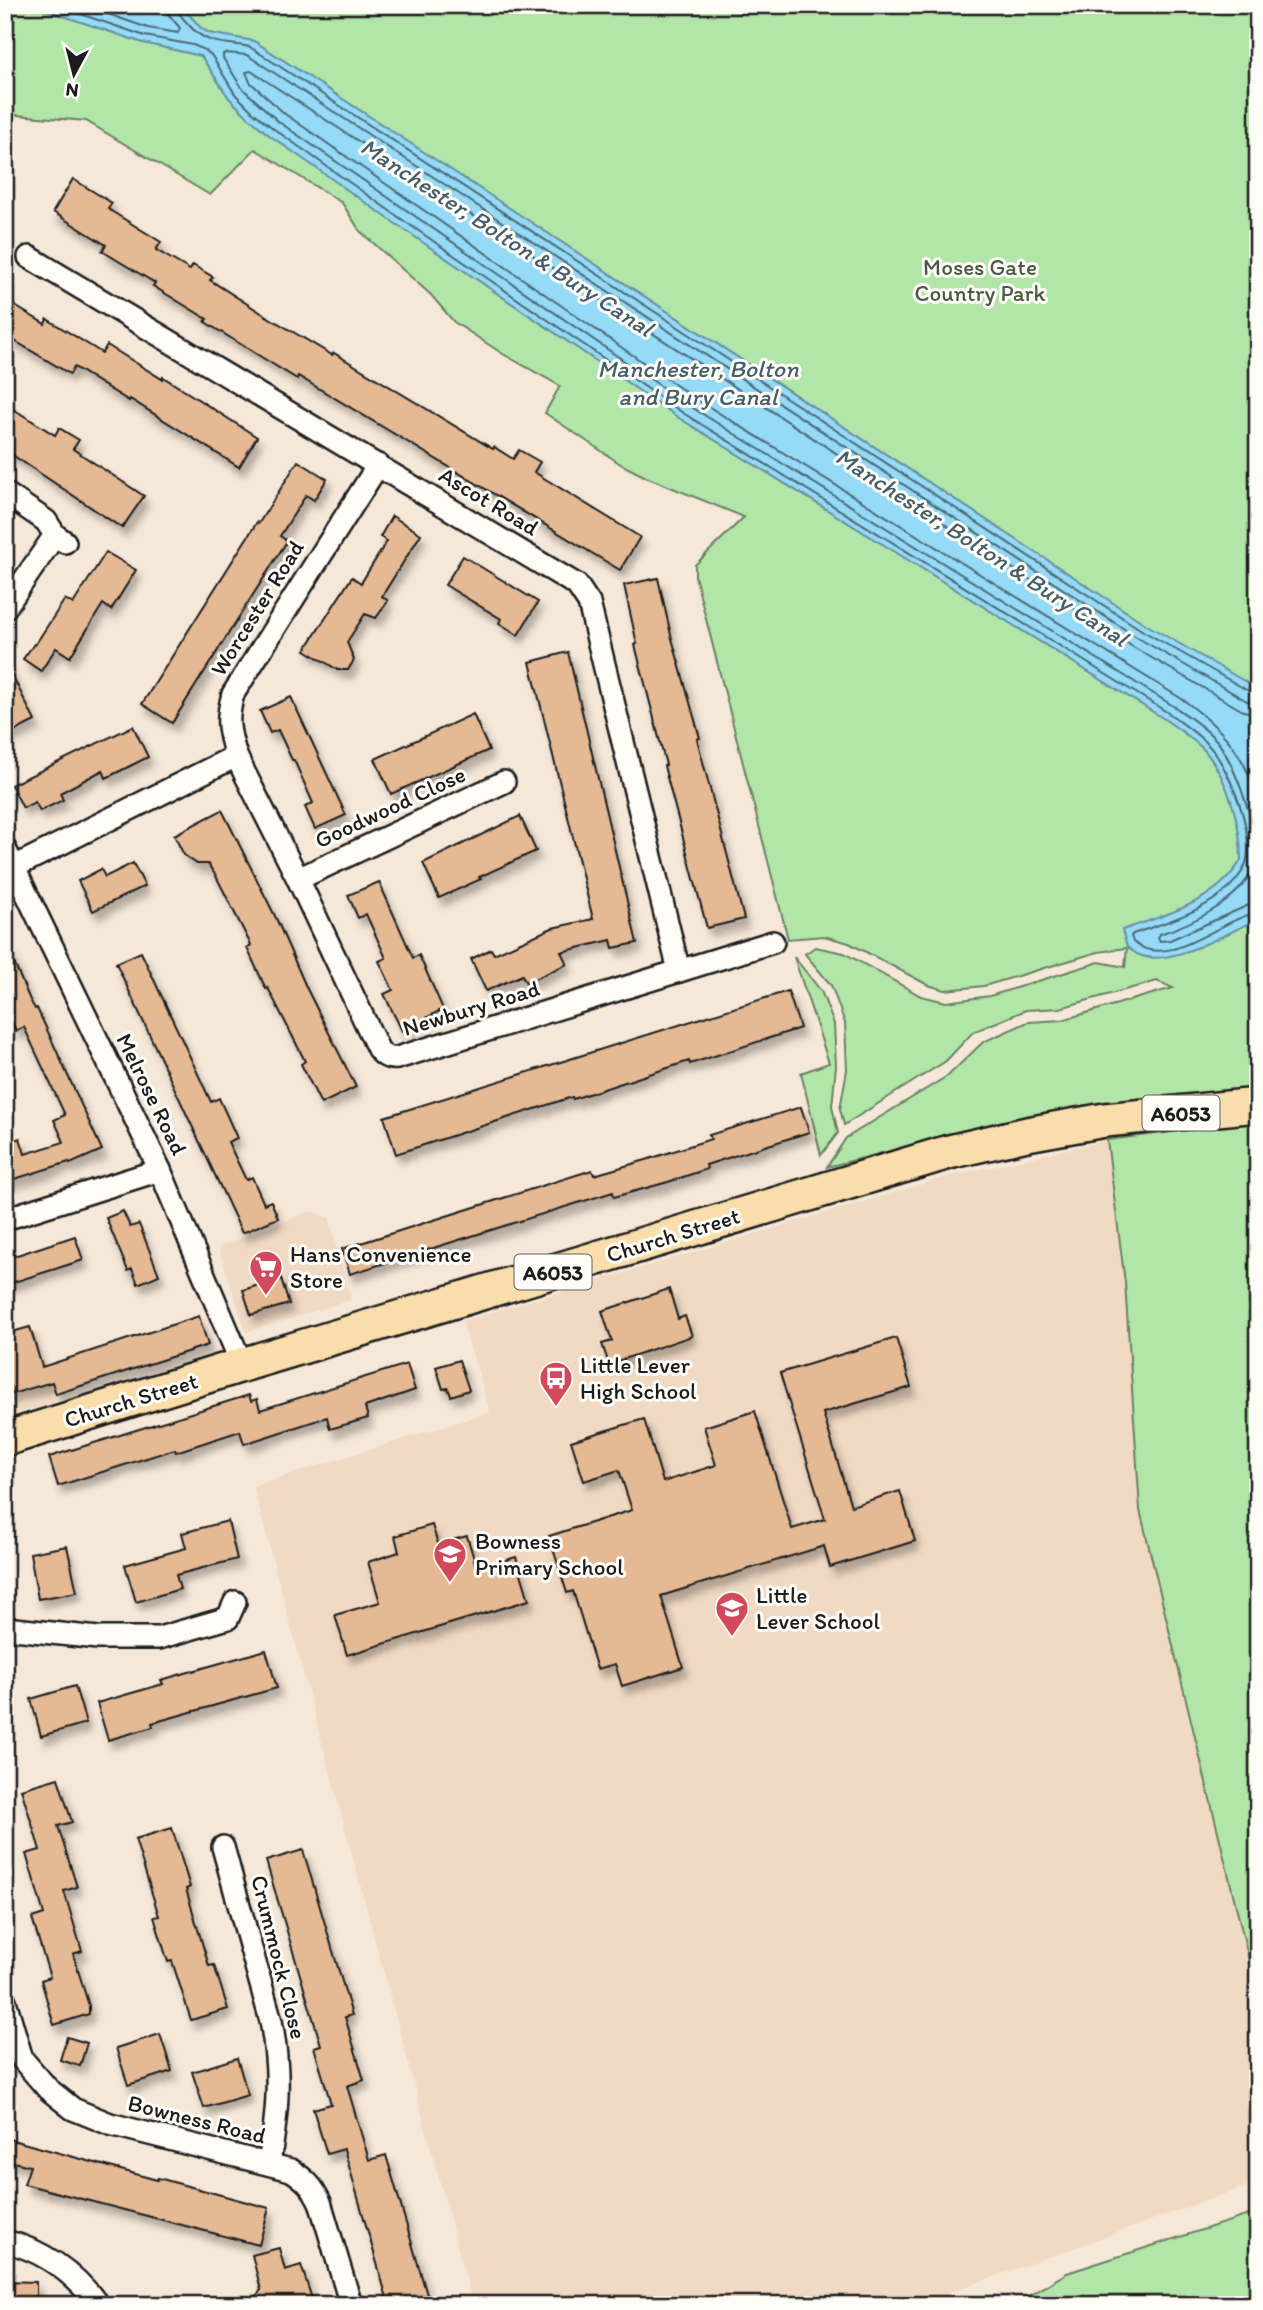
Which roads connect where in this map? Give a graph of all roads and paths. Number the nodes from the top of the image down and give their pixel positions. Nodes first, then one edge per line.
1 (29, 257) dead end
2 (378, 465) junction
3 (5, 493) edge
4 (5, 608) edge
5 (236, 756) junction
6 (504, 782) dead end
7 (10, 858) edge
8 (298, 879) junction
9 (773, 942) dead end
10 (679, 971) junction
11 (1258, 1105) edge
12 (160, 1170) junction
13 (5, 1219) edge
14 (242, 1365) junction
15 (5, 1439) edge
16 (236, 1602) dead end
17 (5, 1628) edge
18 (223, 1847) dead end
19 (5, 2001) edge
20 (13, 2062) edge
21 (269, 2163) junction
22 (5, 2241) edge
23 (98, 2305) edge
24 (351, 2305) edge

1 - 2 street, Ascot Road
2 - 5 street, Worcester Road
2 - 10 street, Ascot Road
3 - 4 street
5 - 7 street
5 - 8 street, Newbury Road
6 - 8 street, Goodwood Close
7 - 12 street, Melrose Road
8 - 10 street, Newbury Road
9 - 10 street, Newbury Road
11 - 14 main road, Church Street / A6053
12 - 13 street
12 - 14 street, Melrose Road
14 - 15 main road, Church Street / A6053
16 - 17 street
18 - 21 street, Crummock Close
19 - 20 street, Bowness Road
20 - 21 street, Bowness Road
21 - 24 street, Bowness Road
22 - 23 street

